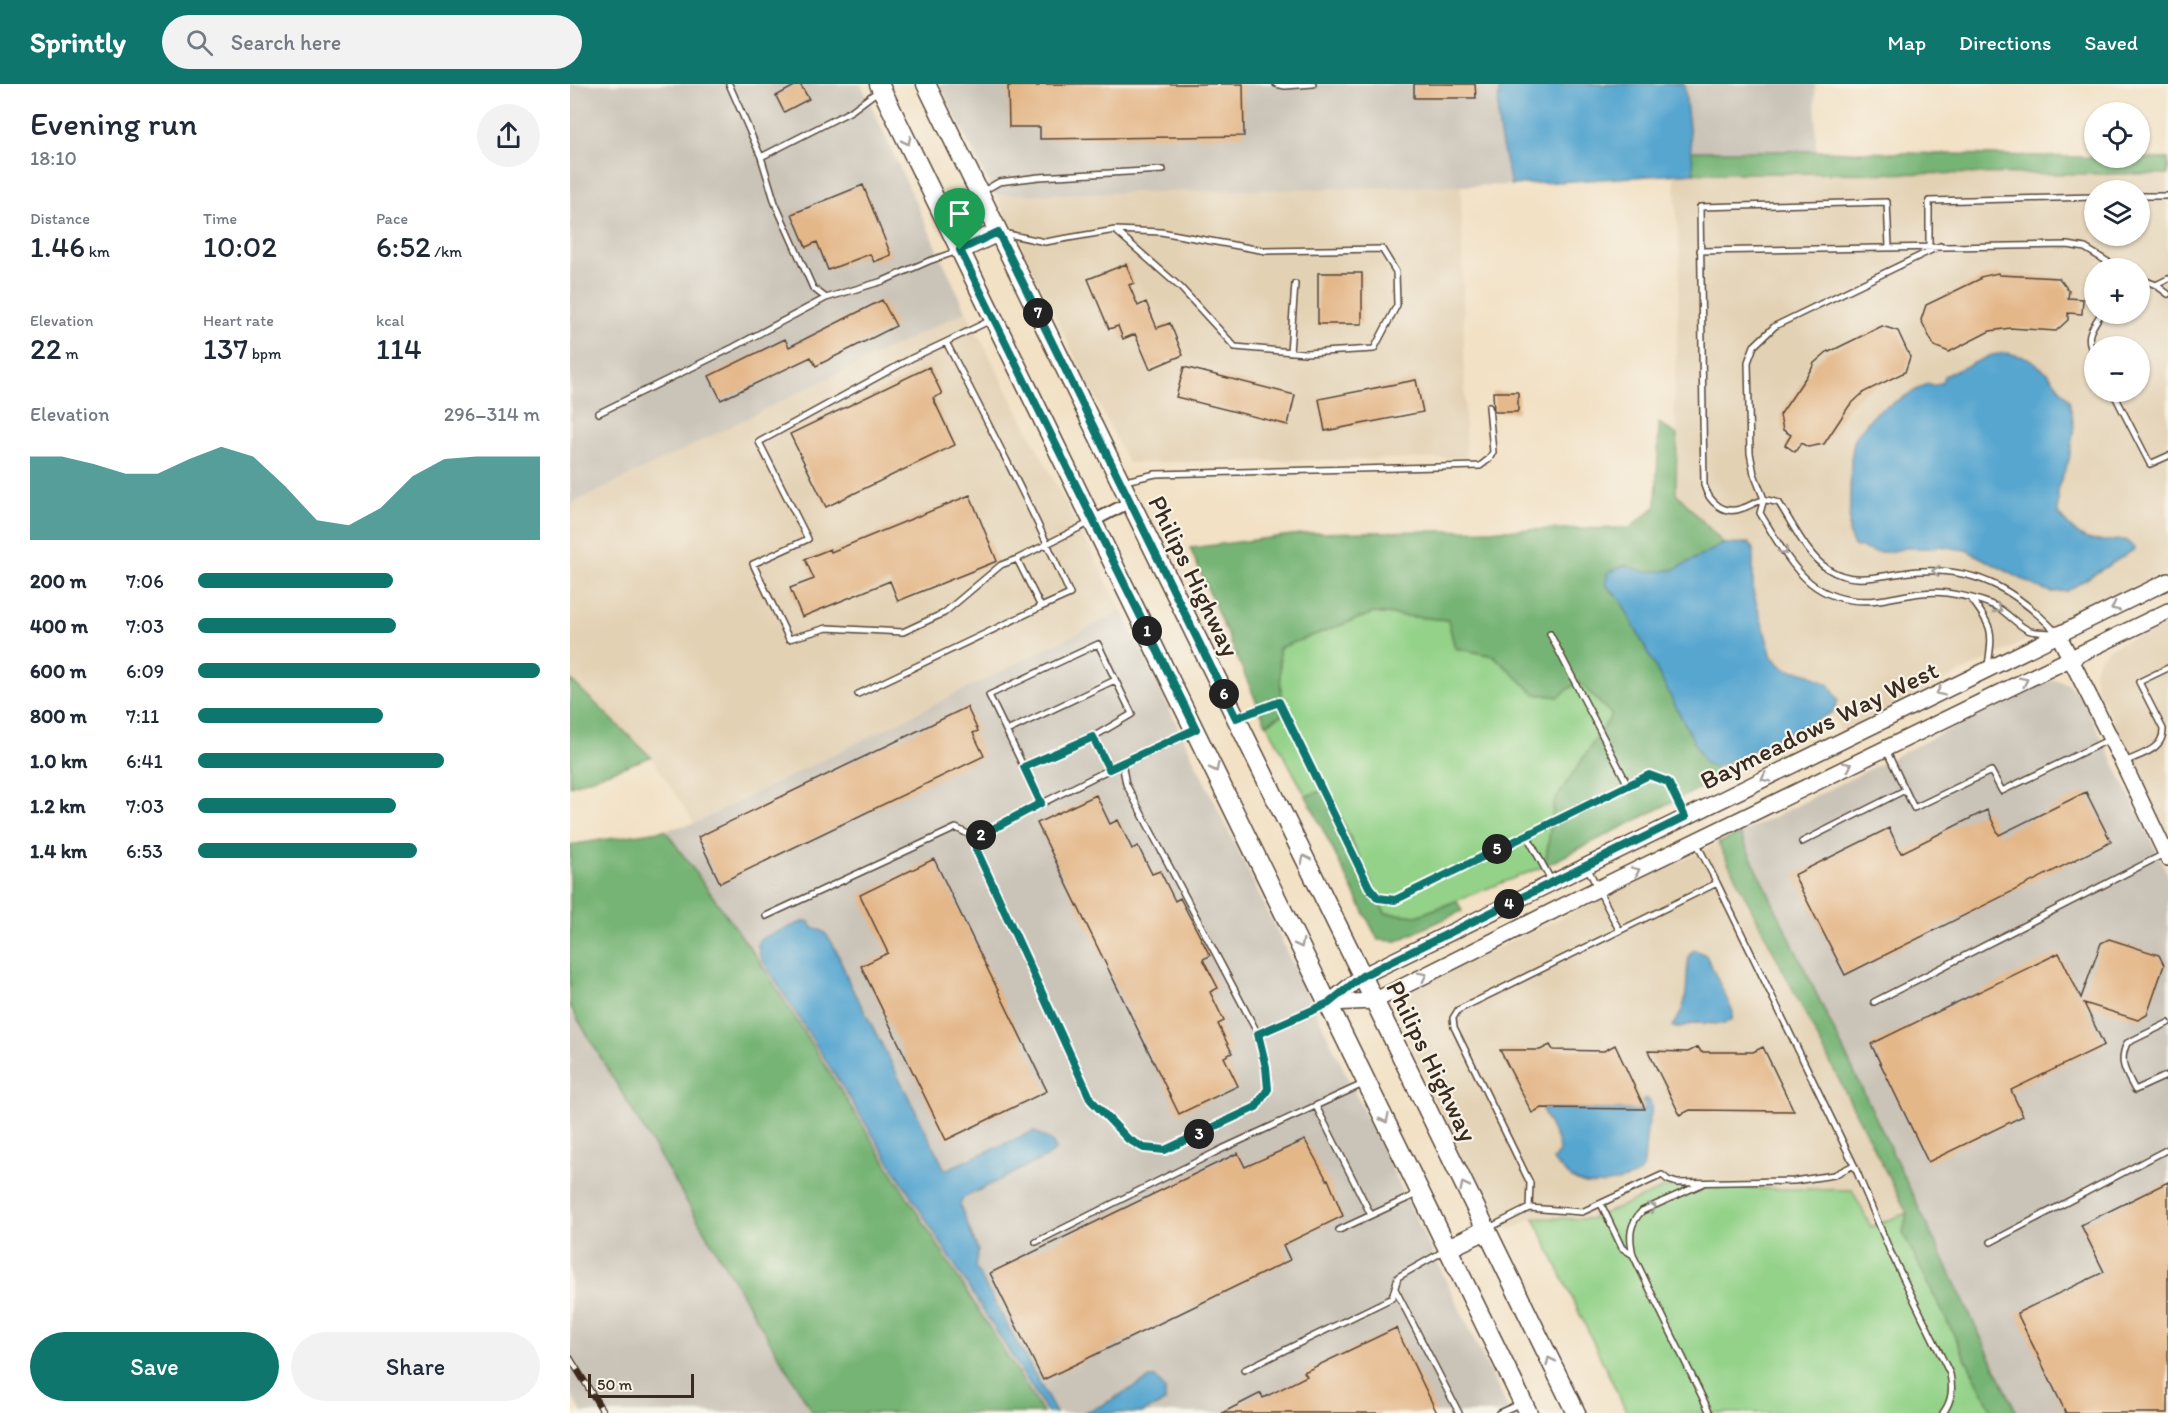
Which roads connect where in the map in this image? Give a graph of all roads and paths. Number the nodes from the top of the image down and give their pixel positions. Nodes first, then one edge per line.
1 (729, 84) edge
2 (926, 84) edge
3 (1276, 84) edge
4 (1313, 84) edge
5 (880, 86) edge
6 (761, 157) junction
7 (1163, 170) dead end
8 (979, 193) junction
9 (2150, 196) edge
10 (2168, 196) edge
11 (2084, 197) edge
12 (942, 214) junction
13 (1115, 230) junction
14 (998, 232) junction
15 (1888, 246) junction
16 (1929, 246) junction
17 (1940, 246) junction
18 (960, 250) junction
19 (1700, 251) junction
20 (2102, 258) edge
21 (2168, 279) edge
22 (2150, 283) edge
23 (1295, 284) dead end
24 (2156, 285) junction
25 (2168, 294) edge
26 (826, 298) junction
27 (994, 319) junction
28 (946, 342) junction
29 (1290, 352) junction
30 (2117, 402) edge
31 (1489, 408) dead end
32 (599, 413) dead end
33 (2168, 456) edge
34 (1120, 482) junction
35 (1764, 499) junction
36 (1130, 502) junction
37 (1093, 521) junction
38 (1048, 544) junction
39 (1017, 559) junction
40 (2168, 581) edge
41 (1971, 599) junction
42 (1041, 607) junction
43 (2168, 611) edge
44 (1550, 634) dead end
45 (2058, 634) junction
46 (2071, 658) junction
47 (2168, 668) edge
48 (1987, 669) junction
49 (1115, 680) junction
50 (858, 694) dead end
51 (1236, 718) junction
52 (1196, 729) junction
53 (1007, 731) junction
54 (1093, 737) junction
55 (2111, 739) junction
56 (1885, 748) junction
57 (2123, 762) junction
58 (1122, 763) junction
59 (1024, 767) junction
60 (1109, 769) junction
61 (1628, 785) junction
62 (1905, 790) junction
63 (1041, 803) junction
64 (1685, 817) junction
65 (1526, 834) junction
66 (976, 838) junction
67 (1696, 842) junction
68 (1802, 842) dead end
69 (2167, 856) edge
70 (1586, 866) junction
71 (1552, 883) junction
72 (1717, 883) junction
73 (1598, 889) junction
74 (766, 916) dead end
75 (1619, 930) junction
76 (1362, 976) junction
77 (1374, 1001) junction
78 (1874, 1002) dead end
79 (1329, 1003) junction
80 (2168, 1023) edge
81 (1258, 1034) junction
82 (2168, 1075) edge
83 (1367, 1082) junction
84 (1316, 1106) junction
85 (2168, 1149) edge
86 (1854, 1166) junction
87 (1706, 1182) junction
88 (1421, 1192) junction
89 (1601, 1204) junction
90 (1529, 1208) junction
91 (1371, 1215) junction
92 (1339, 1230) dead end
93 (1486, 1230) junction
94 (1036, 1242) dead end
95 (1991, 1242) dead end
96 (1448, 1248) junction
97 (1633, 1255) junction
98 (1395, 1289) junction
99 (1244, 1370) dead end
100 (1526, 1408) edge
101 (1459, 1413) edge
102 (1499, 1413) edge
103 (1576, 1413) edge
104 (1710, 1413) edge
105 (1943, 1413) edge

1 - 6 lane
2 - 8 main road, Philips Highway
3 - 4 lane
5 - 6 lane
5 -> 12 main road
6 - 26 lane
7 - 8 lane
8 - 12 lane
8 - 14 main road, Philips Highway
9 - 10 lane
11 - 16 lane
12 - 18 main road
13 - 14 lane
13 - 29 lane
13 - 29 lane
14 - 18 main road
14 - 34 main road, Philips Highway
15 - 16 lane
15 - 19 lane
15 - 19 lane
16 - 17 lane
17 - 20 lane
17 - 35 lane
18 - 26 lane
18 - 27 main road
19 - 35 lane
21 - 24 lane
22 - 24 lane
23 - 29 lane
24 - 25 lane
26 - 32 lane
27 - 28 lane
27 - 37 main road
28 - 38 lane
28 - 39 lane
30 - 33 lane
31 - 34 lane
34 - 36 main road, Philips Highway
35 -> 41 lane
45 -> 35 lane
36 - 37 street
36 - 51 main road, Philips Highway
37 - 38 lane
37 - 52 main road
38 - 39 lane
38 - 42 lane
39 - 42 lane
40 -> 45 street, Baymeadows Way West
41 -> 45 lane
41 - 48 lane
42 - 50 lane
43 - 46 street, Baymeadows Way West
44 - 61 lane
45 - 46 street
45 - 48 street, Baymeadows Way West
46 - 55 street
56 -> 46 street, Baymeadows Way West
47 - 57 lane
48 -> 64 street, Baymeadows Way West
49 - 53 lane
49 - 53 lane
49 - 54 lane
51 - 65 lane
76 -> 51 main road, Philips Highway
52 - 58 lane
52 -> 79 main road
53 - 59 lane
54 - 59 lane
54 - 60 lane
55 - 57 street
55 - 62 lane
56 - 62 lane
67 -> 56 street, Baymeadows Way West
57 - 69 street
58 - 60 lane
58 - 81 lane
59 - 63 lane
60 - 63 lane
61 - 64 lane
61 - 65 lane
62 - 68 lane
63 - 66 lane
64 - 70 street, Baymeadows Way West
65 - 71 lane
66 - 74 lane
66 - 81 lane
67 - 72 lane
73 -> 67 street, Baymeadows Way West
69 - 78 lane
70 - 71 street, Baymeadows Way West
70 - 73 lane
71 - 76 street, Baymeadows Way West
72 - 75 lane
72 - 86 lane
73 - 75 lane
77 -> 73 street, Baymeadows Way West
75 - 90 lane
76 - 77 main road, Philips Highway
76 - 79 street, Baymeadows Way West
77 - 79 street, Baymeadows Way West
93 -> 77 main road, Philips Highway
79 - 81 lane
79 - 83 main road
80 - 82 lane
83 - 84 lane
83 -> 88 main road
84 - 91 lane
84 - 94 lane
85 - 95 lane
86 - 87 lane
86 - 105 lane
87 - 89 lane
97 -> 87 lane
88 - 91 lane
88 - 96 main road
89 - 90 lane
89 - 97 lane
90 - 93 lane
91 - 92 lane
93 - 96 main road
103 -> 93 main road, Philips Highway
96 - 98 lane
96 - 100 main road
97 - 104 lane
98 - 99 lane
98 - 101 lane
100 - 102 lane

